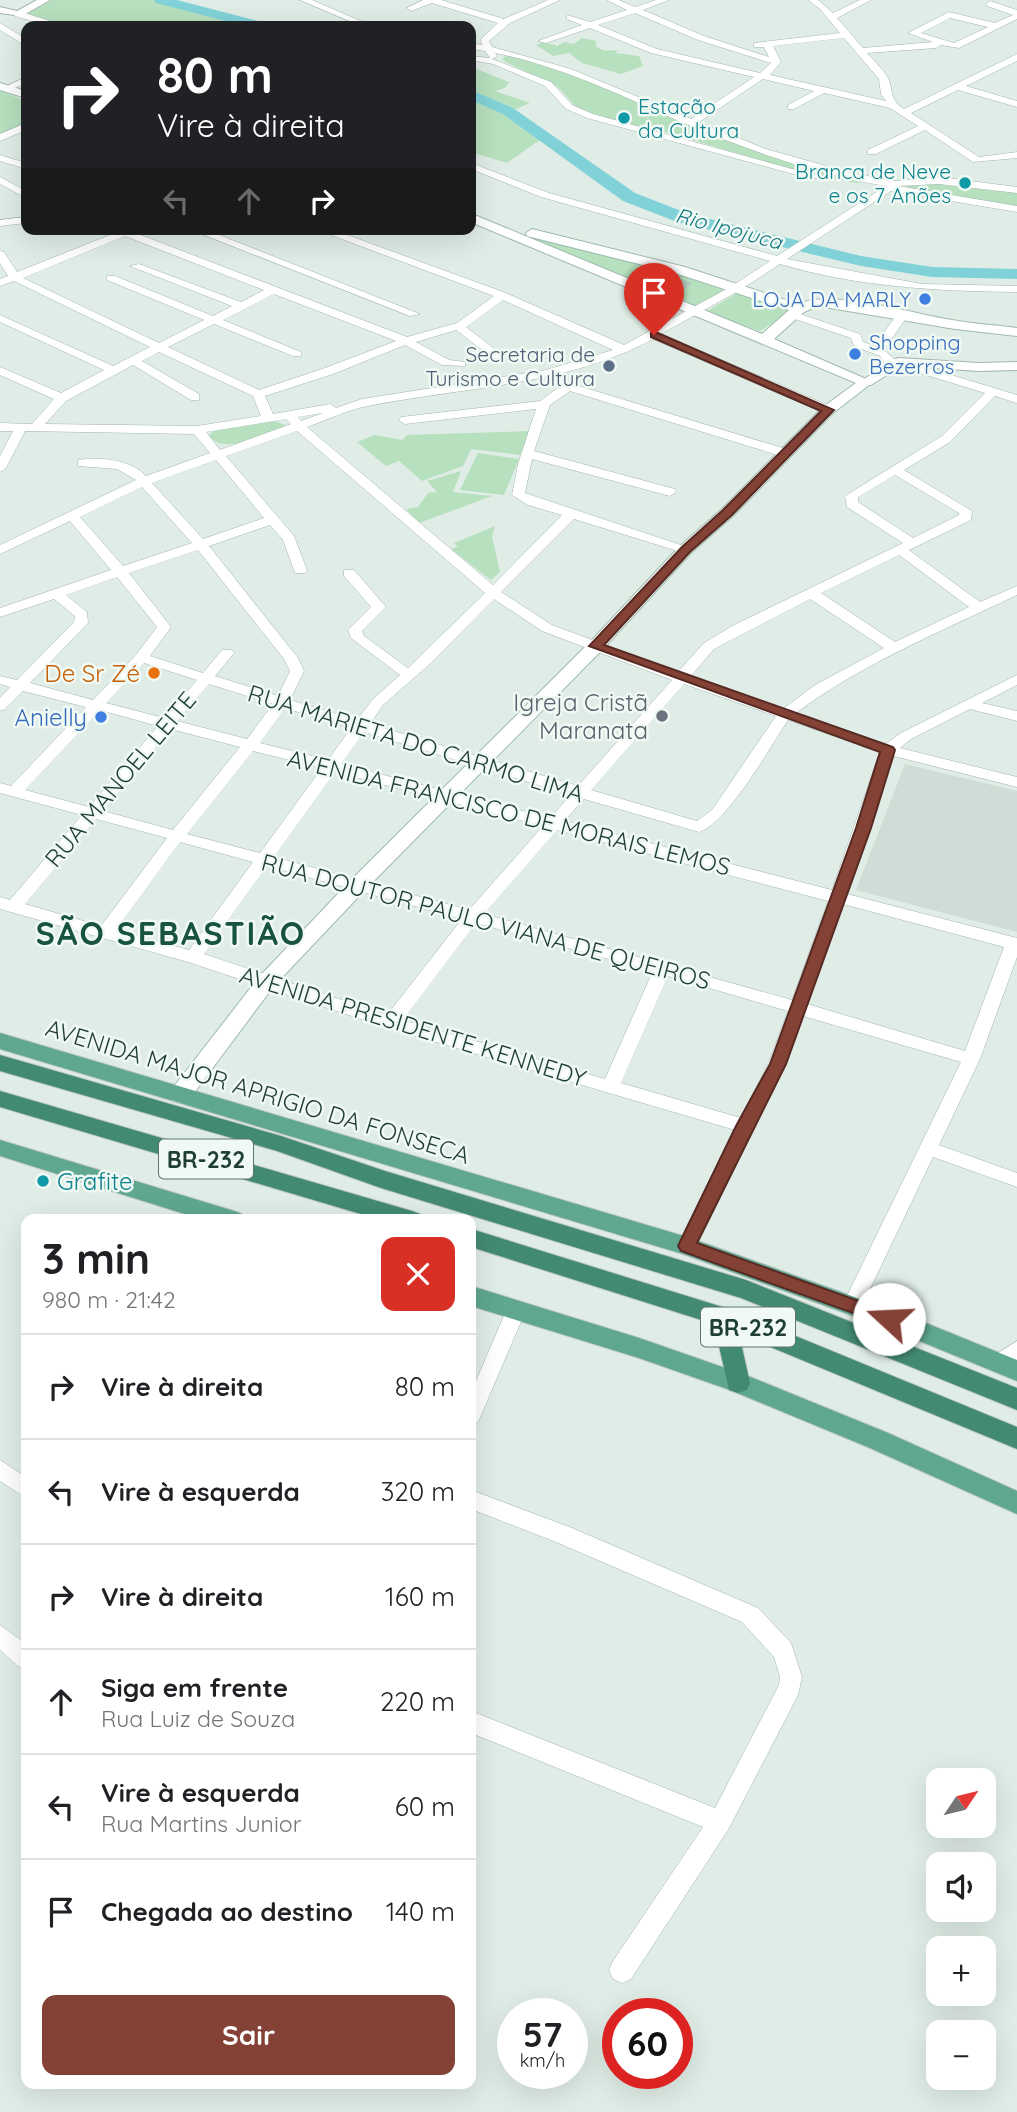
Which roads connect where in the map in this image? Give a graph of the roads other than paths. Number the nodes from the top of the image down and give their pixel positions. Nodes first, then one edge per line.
1 (45, 0) edge
2 (304, 0) edge
3 (432, 0) edge
4 (556, 0) edge
5 (611, 0) edge
6 (664, 0) edge
7 (812, 0) edge
8 (867, 0) edge
9 (480, 4) dead end
10 (989, 4) dead end
11 (411, 8) dead end
12 (0, 10) edge
13 (634, 10) junction
14 (18, 14) junction
15 (1017, 14) edge
16 (487, 16) junction
17 (570, 17) dead end
18 (832, 17) junction
19 (41, 21) edge
20 (356, 21) edge
21 (506, 22) junction
22 (588, 24) junction
23 (0, 26) edge
24 (996, 26) junction
25 (848, 35) junction
26 (21, 40) edge
27 (543, 41) dead end
28 (767, 44) junction
29 (946, 45) junction
30 (476, 47) edge
31 (730, 48) junction
32 (489, 49) junction
33 (861, 51) junction
34 (1017, 57) edge
35 (476, 58) edge
36 (495, 62) junction
37 (776, 62) junction
38 (1006, 63) junction
39 (1017, 66) edge
40 (762, 76) junction
41 (21, 82) edge
42 (956, 86) junction
43 (4, 87) edge
44 (824, 89) junction
45 (21, 93) edge
46 (1017, 104) edge
47 (892, 106) junction
48 (791, 107) dead end
49 (903, 113) junction
50 (694, 122) junction
51 (922, 127) junction
52 (21, 128) edge
53 (0, 138) edge
54 (873, 152) dead end
55 (1017, 155) edge
56 (0, 158) edge
57 (977, 160) junction
58 (12, 162) junction
59 (21, 165) edge
60 (476, 168) edge
61 (0, 170) edge
62 (0, 180) edge
63 (974, 185) junction
64 (889, 188) junction
65 (1017, 190) edge
66 (21, 192) edge
67 (1017, 209) edge
68 (476, 219) edge
69 (476, 220) edge
70 (21, 221) edge
71 (0, 223) edge
72 (116, 235) edge
73 (132, 235) edge
74 (210, 235) edge
75 (337, 235) edge
76 (0, 254) edge
77 (783, 258) junction
78 (135, 267) dead end
79 (14, 276) junction
80 (111, 278) dead end
81 (0, 283) edge
82 (736, 288) junction
83 (1017, 289) edge
84 (273, 290) junction
85 (502, 295) junction
86 (242, 306) junction
87 (796, 312) junction
88 (695, 313) junction
89 (414, 314) dead end
90 (902, 315) junction
91 (0, 318) edge
92 (215, 320) junction
93 (455, 328) junction
94 (1017, 332) edge
95 (654, 335) junction
96 (766, 338) junction
97 (406, 341) junction
98 (158, 349) junction
99 (624, 350) junction
100 (877, 351) junction
101 (297, 354) dead end
102 (498, 356) dead end
103 (134, 361) junction
104 (461, 364) dead end
105 (895, 364) junction
106 (1017, 366) edge
107 (113, 370) junction
108 (0, 371) edge
109 (548, 373) junction
110 (866, 382) junction
111 (568, 386) junction
112 (992, 393) junction
113 (258, 394) junction
114 (195, 397) dead end
115 (62, 398) junction
116 (1017, 400) edge
117 (362, 403) junction
118 (544, 404) junction
119 (828, 410) junction
120 (288, 414) junction
121 (268, 417) junction
122 (405, 420) dead end
123 (0, 426) edge
124 (21, 427) junction
125 (36, 427) junction
126 (300, 427) junction
127 (197, 430) junction
128 (785, 453) junction
129 (529, 454) junction
130 (217, 456) junction
131 (1, 462) edge
132 (82, 463) dead end
133 (894, 469) junction
134 (142, 482) junction
135 (670, 492) dead end
136 (571, 514) junction
137 (72, 515) junction
138 (274, 519) junction
139 (201, 545) junction
140 (906, 546) junction
141 (686, 549) junction
142 (0, 550) edge
143 (300, 570) dead end
144 (118, 573) junction
145 (349, 573) dead end
146 (1017, 590) edge
147 (493, 592) junction
148 (811, 593) junction
149 (57, 594) junction
150 (979, 608) junction
151 (0, 613) edge
152 (596, 646) junction
153 (894, 648) junction
154 (227, 653) dead end
155 (141, 657) junction
156 (409, 676) junction
157 (680, 678) junction
158 (205, 679) junction
159 (0, 680) edge
160 (1017, 680) edge
161 (21, 686) junction
162 (282, 702) junction
163 (969, 704) junction
164 (0, 706) edge
165 (97, 706) junction
166 (785, 714) junction
167 (1017, 716) edge
168 (167, 724) junction
169 (359, 726) junction
170 (250, 745) junction
171 (888, 750) junction
172 (481, 763) junction
173 (332, 767) junction
174 (1017, 782) edge
175 (7, 790) edge
176 (579, 793) junction
177 (448, 797) junction
178 (92, 814) junction
179 (554, 825) junction
180 (176, 837) junction
181 (262, 859) junction
182 (356, 886) junction
183 (837, 897) junction
184 (7, 904) edge
185 (472, 917) junction
186 (105, 932) junction
187 (1015, 944) edge
188 (192, 957) junction
189 (663, 968) junction
190 (266, 982) junction
191 (796, 1009) junction
192 (391, 1023) junction
193 (0, 1041) edge
194 (971, 1059) junction
195 (0, 1063) edge
196 (611, 1086) junction
197 (180, 1095) junction
198 (0, 1099) edge
199 (745, 1126) junction
200 (0, 1147) edge
201 (927, 1148) junction
202 (1017, 1180) edge
203 (215, 1214) edge
204 (392, 1214) edge
205 (476, 1240) edge
206 (687, 1246) junction
207 (476, 1298) edge
208 (852, 1306) junction
209 (516, 1310) junction
210 (724, 1317) junction
211 (1011, 1361) edge
212 (738, 1383) junction
213 (1017, 1399) edge
214 (476, 1404) edge
215 (1017, 1438) edge
216 (0, 1469) edge
217 (21, 1485) edge
218 (476, 1502) edge
219 (1017, 1503) edge
220 (0, 1636) edge
221 (21, 1654) edge
222 (476, 1724) edge
223 (720, 1822) junction
224 (622, 1970) dead end

1 - 14 main road
2 - 20 street
3 - 11 street
3 - 16 street
4 - 21 street
5 - 13 street
6 - 13 street
7 - 18 street
8 - 18 street
9 - 16 street
10 - 15 street
12 - 14 main road
13 - 22 street
13 - 31 street
14 - 19 street
15 - 24 street
16 - 21 street
17 - 22 street
18 - 25 street
21 - 32 street
22 - 27 street
22 - 40 street
23 - 26 street
24 - 29 street
24 - 29 street
25 - 28 street
25 - 33 street
28 - 31 street
28 - 37 street
29 - 33 street
30 - 32 street
31 - 37 street
32 - 36 street
32 - 50 street
33 - 47 street
34 - 38 street
35 - 36 street
36 - 64 street
37 - 40 street
38 - 39 street
38 - 42 street
40 - 44 street
40 - 50 street
41 - 43 street
42 - 46 street
42 - 49 street
43 - 45 main road
44 - 47 street
44 - 48 street
47 - 49 street
49 - 51 street
50 - 64 street
51 - 54 street
51 - 57 street
52 - 53 street
55 - 57 street
56 - 58 street
57 - 63 street
58 - 59 street
58 - 61 street
60 - 77 street
62 - 66 street
63 - 64 street
63 - 65 street
64 - 67 street
64 - 77 street
68 - 82 main road
69 - 88 main road
70 - 71 street
72 - 79 street
73 - 84 street
74 - 89 street
75 - 85 street
76 - 79 street
77 - 82 street
77 - 83 street
78 - 86 street
79 - 81 street
79 - 98 street
80 - 92 street
82 - 87 main road
82 - 88 street
84 - 86 street
84 - 97 street
85 - 93 street
85 - 99 street
86 - 92 street
87 - 90 main road
87 - 96 main road
87 - 100 street
88 - 95 street
88 - 96 main road
90 - 94 main road
90 - 100 street
91 - 107 street
92 - 98 street
92 - 101 street
93 - 97 street
93 - 102 street
95 - 99 street
95 - 119 street
96 - 110 main road
97 - 104 street
97 - 113 street
98 - 103 street
98 - 113 street
99 - 109 street
100 - 105 street
103 - 107 street
103 - 114 street
105 - 106 main road
105 - 110 main road
105 - 112 street
107 - 115 street
108 - 115 street
109 - 111 street
109 - 117 street
110 - 119 main road
111 - 118 street
111 - 128 street
112 - 116 street
112 - 133 street
113 - 121 street
115 - 125 street
117 - 120 street
117 - 126 street
118 - 122 street
118 - 129 street
119 - 128 main road
120 - 121 street
120 - 126 street
121 - 127 street
123 - 124 street
124 - 125 street
124 - 131 street
125 - 127 street
126 - 130 street
126 - 147 street
127 - 130 street
128 - 141 main road
129 - 135 street
129 - 136 street
130 - 134 street
130 - 138 street
132 - 134 street
133 - 140 street
133 - 140 street
134 - 137 street
134 - 139 street
136 - 141 street
136 - 147 street
137 - 142 street
137 - 144 street
138 - 139 street
138 - 143 street
139 - 144 street
139 - 162 street
140 - 148 street
140 - 150 street
141 - 152 main road
144 - 149 street
144 - 155 street
145 - 156 street
146 - 150 street
147 - 152 street
147 - 156 street
148 - 153 street
148 - 157 street
149 - 151 street
149 - 161 street
150 - 153 street
152 - 157 street
152 - 172 main road
153 - 166 street
154 - 158 street, RUA MANOEL LEITE
155 - 158 street, RUA MARIETA DO CARMO LIMA
155 - 165 street
156 - 169 street
157 - 166 street
157 - 176 street
158 - 162 street, RUA MARIETA DO CARMO LIMA
158 - 168 street, RUA MANOEL LEITE
159 - 161 street, AVENIDA FRANCISCO DE MORAIS LEMOS
160 - 163 street
161 - 164 street
161 - 165 street, AVENIDA FRANCISCO DE MORAIS LEMOS
162 - 169 street, RUA MARIETA DO CARMO LIMA
162 - 170 street
163 - 167 street
163 - 171 street
165 - 168 street, AVENIDA FRANCISCO DE MORAIS LEMOS
165 - 175 street
166 - 171 street
166 - 176 street, RUA MARIETA DO CARMO LIMA
168 - 170 street, AVENIDA FRANCISCO DE MORAIS LEMOS
168 - 178 street, RUA MANOEL LEITE
169 - 172 street, RUA MARIETA DO CARMO LIMA
169 - 173 street
170 - 173 street, AVENIDA FRANCISCO DE MORAIS LEMOS
170 - 180 street
171 - 174 street
171 - 183 street
172 - 176 street, RUA MARIETA DO CARMO LIMA
172 - 177 main road
173 - 177 street, AVENIDA FRANCISCO DE MORAIS LEMOS
173 - 181 street
175 - 178 street, RUA DOUTOR PAULO VIANA DE QUEIROS
176 - 179 street
177 - 179 street, AVENIDA FRANCISCO DE MORAIS LEMOS
177 - 182 main road
178 - 180 street, RUA DOUTOR PAULO VIANA DE QUEIROS
178 - 184 street, RUA MANOEL LEITE
179 - 183 street, AVENIDA FRANCISCO DE MORAIS LEMOS
179 - 185 street
180 - 181 street, RUA DOUTOR PAULO VIANA DE QUEIROS
180 - 186 street
181 - 182 street, RUA DOUTOR PAULO VIANA DE QUEIROS
181 - 188 street
182 - 185 street, RUA DOUTOR PAULO VIANA DE QUEIROS
182 - 190 main road
183 - 187 street, AVENIDA FRANCISCO DE MORAIS LEMOS
183 - 191 street
184 - 186 street, AVENIDA PRESIDENTE KENNEDY
185 - 189 street, RUA DOUTOR PAULO VIANA DE QUEIROS
185 - 192 street
186 - 188 street, AVENIDA PRESIDENTE KENNEDY
187 - 194 street
188 - 190 street, AVENIDA PRESIDENTE KENNEDY
189 - 191 street, RUA DOUTOR PAULO VIANA DE QUEIROS
189 - 196 street
190 - 192 street, AVENIDA PRESIDENTE KENNEDY
190 - 197 main road
191 - 194 street, RUA DOUTOR PAULO VIANA DE QUEIROS
191 - 199 street
192 - 196 street, AVENIDA PRESIDENTE KENNEDY
193 - 197 main road, AVENIDA MAJOR APRIGIO DA FONSECA / BR-232
194 - 201 street
195 - 213 highway, BR-232
196 - 199 street, AVENIDA PRESIDENTE KENNEDY
197 - 206 main road, AVENIDA MAJOR APRIGIO DA FONSECA / BR-232
198 - 204 highway, BR-232
199 - 206 street
200 - 203 main road, BR-232
201 - 202 street
201 - 208 street
205 - 210 highway, BR-232
206 - 208 main road, AVENIDA MAJOR APRIGIO DA FONSECA
207 - 209 main road, BR-232
208 - 211 main road, AVENIDA MAJOR APRIGIO DA FONSECA
209 - 212 main road, BR-232
209 - 214 street
210 - 212 highway
210 - 215 highway, BR-232
212 - 219 main road
216 - 217 street
218 - 223 street
220 - 221 street
222 - 223 street
223 - 224 street

